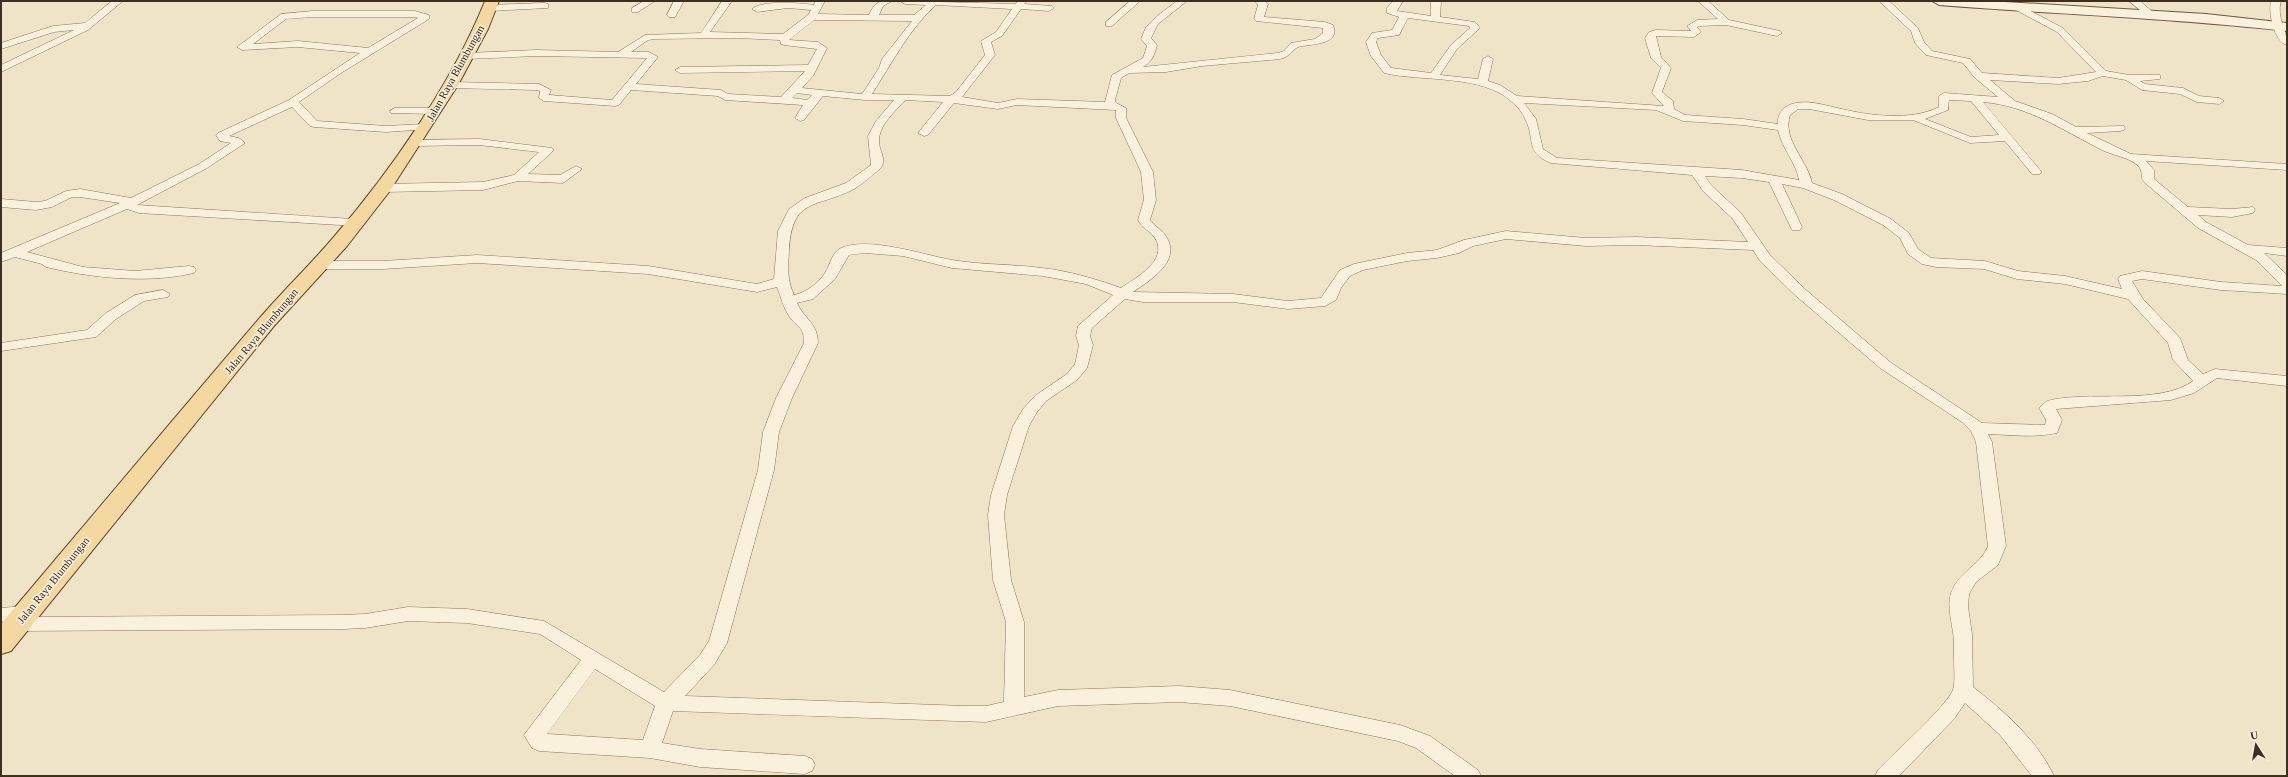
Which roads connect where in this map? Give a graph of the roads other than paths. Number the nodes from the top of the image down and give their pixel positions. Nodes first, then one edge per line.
1 (118, 1) edge
2 (650, 1) edge
3 (679, 1) edge
4 (727, 1) edge
5 (887, 1) edge
6 (905, 1) edge
7 (1135, 1) edge
8 (1182, 1) edge
9 (1262, 1) edge
10 (1398, 1) edge
11 (1436, 1) edge
12 (1703, 1) edge
13 (1884, 1) edge
14 (1939, 1) edge
15 (2134, 1) edge
16 (2276, 1) edge
17 (933, 3) junction
18 (311, 4) dead end
19 (491, 4) edge
20 (1020, 4) edge
21 (819, 5) edge
22 (354, 6) dead end
23 (545, 6) dead end
24 (1050, 8) dead end
25 (2019, 8) junction
26 (757, 9) dead end
27 (635, 10) dead end
28 (295, 14) junction
29 (334, 14) junction
30 (2150, 14) junction
31 (672, 15) dead end
32 (1404, 16) junction
33 (812, 17) junction
34 (873, 17) junction
35 (916, 18) junction
36 (1434, 19) junction
37 (1726, 22) junction
38 (91, 24) junction
39 (1109, 24) dead end
40 (2282, 26) edge
41 (1777, 33) dead end
42 (704, 35) junction
43 (785, 37) junction
44 (2287, 42) edge
45 (1, 46) edge
46 (371, 51) junction
47 (620, 55) junction
48 (467, 56) junction
49 (1488, 59) dead end
50 (812, 68) junction
51 (1, 69) edge
52 (680, 70) dead end
53 (1132, 71) junction
54 (2103, 73) junction
55 (1434, 76) junction
56 (1979, 76) junction
57 (2156, 77) dead end
58 (2129, 78) junction
59 (1482, 83) junction
60 (450, 85) junction
61 (629, 87) junction
62 (794, 90) junction
63 (820, 93) junction
64 (865, 97) junction
65 (903, 97) junction
66 (1974, 98) junction
67 (952, 99) junction
68 (1515, 99) junction
69 (784, 100) junction
70 (2007, 101) junction
71 (2219, 101) dead end
72 (293, 102) junction
73 (810, 103) junction
74 (1112, 105) junction
75 (1669, 110) junction
76 (395, 111) dead end
77 (1908, 117) junction
78 (800, 118) dead end
79 (424, 127) junction
80 (1784, 128) junction
81 (2120, 128) dead end
82 (2074, 130) junction
83 (924, 133) dead end
84 (2007, 138) junction
85 (2131, 157) junction
86 (2287, 167) edge
87 (576, 169) dead end
88 (1696, 172) junction
89 (2036, 172) dead end
90 (518, 177) junction
91 (1773, 178) junction
92 (1806, 185) junction
93 (383, 188) junction
94 (131, 203) junction
95 (4, 206) edge
96 (2249, 210) dead end
97 (2185, 211) junction
98 (353, 223) junction
99 (1796, 227) dead end
100 (1755, 246) junction
101 (2244, 247) junction
102 (2287, 252) edge
103 (16, 253) junction
104 (1, 258) edge
105 (319, 265) junction
106 (189, 270) dead end
107 (781, 281) junction
108 (2287, 283) edge
109 (2287, 290) edge
110 (163, 294) dead end
111 (1123, 294) junction
112 (2134, 296) junction
113 (788, 302) junction
114 (1, 347) edge
115 (2202, 381) junction
116 (2287, 381) edge
117 (1978, 428) junction
118 (14, 617) edge
119 (1, 643) edge
120 (593, 658) junction
121 (1963, 691) junction
122 (666, 703) junction
123 (1014, 707) junction
124 (650, 749) junction
125 (805, 765) dead end
126 (1471, 776) edge
127 (1885, 776) edge
128 (2044, 776) edge

1 - 38 street
2 - 27 street
3 - 31 street
4 - 42 street
5 - 34 street
6 - 17 street
7 - 39 street
8 - 53 street
9 - 53 street
10 - 32 street
11 - 36 street
12 - 37 street
13 - 56 street
14 - 25 street
15 - 30 street
16 - 40 street
17 - 20 street
17 - 35 street
18 - 28 street
19 - 23 street
19 - 48 main road, Jalan Raya Blumbungan
20 - 24 street
20 - 67 street
21 - 26 street
21 - 33 street
22 - 29 street
25 - 30 street
25 - 54 street
28 - 29 street
28 - 46 street
29 - 46 street
30 - 40 street
32 - 36 street
32 - 55 street
33 - 34 street
33 - 43 street
34 - 35 street
35 - 64 street
36 - 55 street
37 - 41 street
37 - 75 street
38 - 45 street
38 - 51 street
40 - 44 street
42 - 43 street
42 - 47 street
43 - 50 street
46 - 72 street
47 - 48 street
47 - 61 street
48 - 60 main road, Jalan Raya Blumbungan
49 - 59 street
50 - 52 street
50 - 62 street
53 - 74 street
54 - 56 street
54 - 58 street
55 - 59 street
56 - 70 street
57 - 58 street
58 - 71 street
59 - 68 street
60 - 61 street
60 - 79 main road, Jalan Raya Blumbungan
61 - 69 street
62 - 63 street
62 - 69 street
63 - 64 street
63 - 73 street
64 - 65 street
65 - 67 street
65 - 107 street
66 - 70 street
66 - 77 street
66 - 84 street
67 - 74 street
67 - 83 street
68 - 75 street
68 - 88 street
69 - 73 street
70 - 82 street
72 - 79 street
72 - 94 street
73 - 78 street
74 - 111 street
75 - 80 street
76 - 79 street
77 - 80 street
77 - 84 street
79 - 90 street
79 - 93 main road, Jalan Raya Blumbungan
80 - 92 street
81 - 82 street
82 - 85 street
84 - 89 street
85 - 86 street
85 - 97 street
87 - 90 street
88 - 91 street
88 - 100 street
90 - 93 street
91 - 92 street
91 - 99 street
92 - 112 street
93 - 98 main road, Jalan Raya Blumbungan
94 - 95 street
94 - 98 street
94 - 103 street
96 - 97 street
97 - 101 street
98 - 105 main road, Jalan Raya Blumbungan
100 - 111 street
100 - 117 street
101 - 102 street
101 - 108 street
103 - 104 street
103 - 106 street
105 - 107 street
105 - 118 main road, Jalan Raya Blumbungan
107 - 113 street
109 - 112 street
110 - 114 street
111 - 113 street
111 - 123 street
112 - 115 street
113 - 122 street
115 - 116 street
115 - 117 street
117 - 121 street
118 - 119 main road, Jalan Raya Blumbungan
118 - 120 street
120 - 122 street
120 - 124 street
121 - 127 street
121 - 128 street
122 - 123 street
122 - 124 street
123 - 126 street
124 - 125 street

